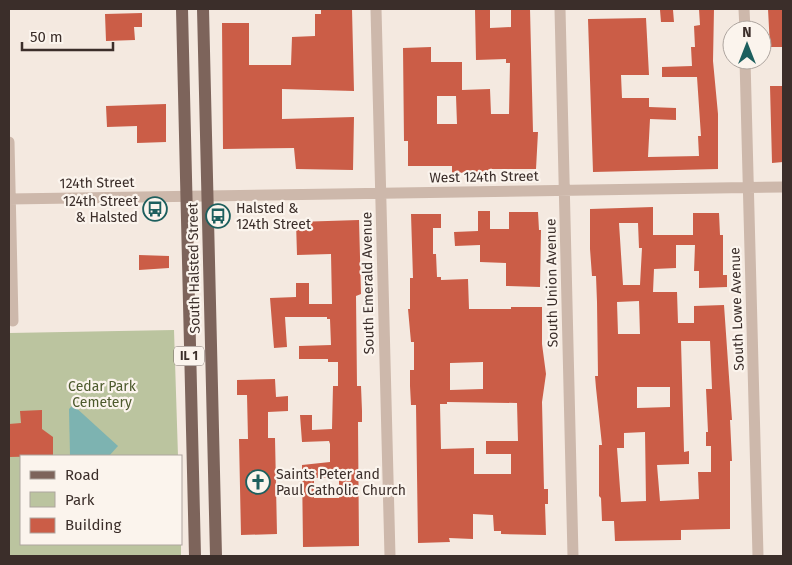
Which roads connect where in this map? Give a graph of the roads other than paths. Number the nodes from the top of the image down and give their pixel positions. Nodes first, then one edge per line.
1 (182, 9) edge
2 (203, 9) edge
3 (376, 9) edge
4 (560, 9) edge
5 (745, 70) edge
6 (9, 142) edge
7 (783, 187) edge
8 (749, 188) junction
9 (565, 190) junction
10 (381, 193) junction
11 (186, 196) junction
12 (207, 196) junction
13 (9, 199) edge
14 (13, 321) dead end
15 (195, 556) edge
16 (216, 556) edge
17 (390, 556) edge
18 (573, 556) edge
19 (758, 556) edge

1 - 11 main road, South Halsted Street / IL 1
2 - 12 main road, South Halsted Street / IL 1
3 - 10 street, South Emerald Avenue
4 - 9 street, South Union Avenue
5 - 8 street, South Lowe Avenue
6 - 13 street
7 - 8 street, West 124th Street
8 - 9 street, West 124th Street
8 - 19 street, South Lowe Avenue
9 - 10 street, West 124th Street
9 - 18 street, South Union Avenue
10 - 12 street, West 124th Street
10 - 17 street, South Emerald Avenue
11 - 12 street, West 124th Street
11 - 13 street, 124th Street
11 - 15 main road, South Halsted Street / IL 1
12 - 16 main road, South Halsted Street / IL 1
13 - 14 street

